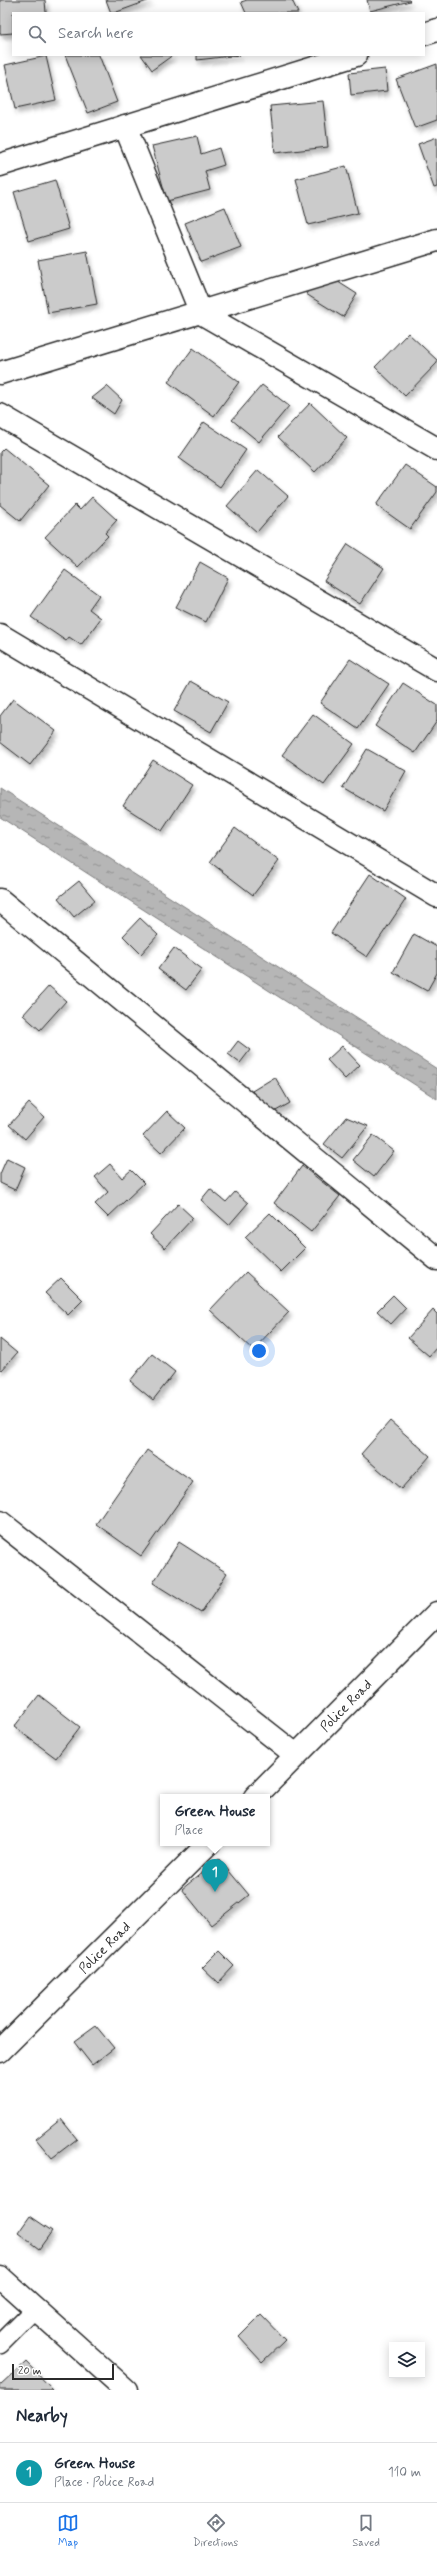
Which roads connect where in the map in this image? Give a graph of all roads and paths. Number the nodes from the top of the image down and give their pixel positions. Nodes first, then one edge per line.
1 (437, 30) edge
2 (425, 34) edge
3 (353, 56) edge
4 (125, 126) junction
5 (0, 165) edge
6 (437, 240) edge
7 (201, 313) junction
8 (0, 374) edge
9 (0, 415) edge
10 (437, 449) edge
11 (0, 635) edge
12 (437, 670) edge
13 (437, 896) edge
14 (0, 900) edge
15 (437, 1259) edge
16 (0, 1522) edge
17 (437, 1613) edge
18 (296, 1755) junction
19 (258, 1794) edge
20 (206, 1846) edge
21 (0, 2051) edge
22 (0, 2277) edge
23 (36, 2308) junction
24 (0, 2344) edge
25 (126, 2390) edge

1 - 2 street
3 - 4 street
4 - 5 street
4 - 7 street
6 - 7 street
7 - 8 street
7 - 10 street
9 - 12 street
11 - 13 street
14 - 15 street
16 - 18 street
17 - 18 street, Police Road
18 - 19 street, Police Road
20 - 21 street, Police Road
22 - 23 street
23 - 24 lane
23 - 25 street

